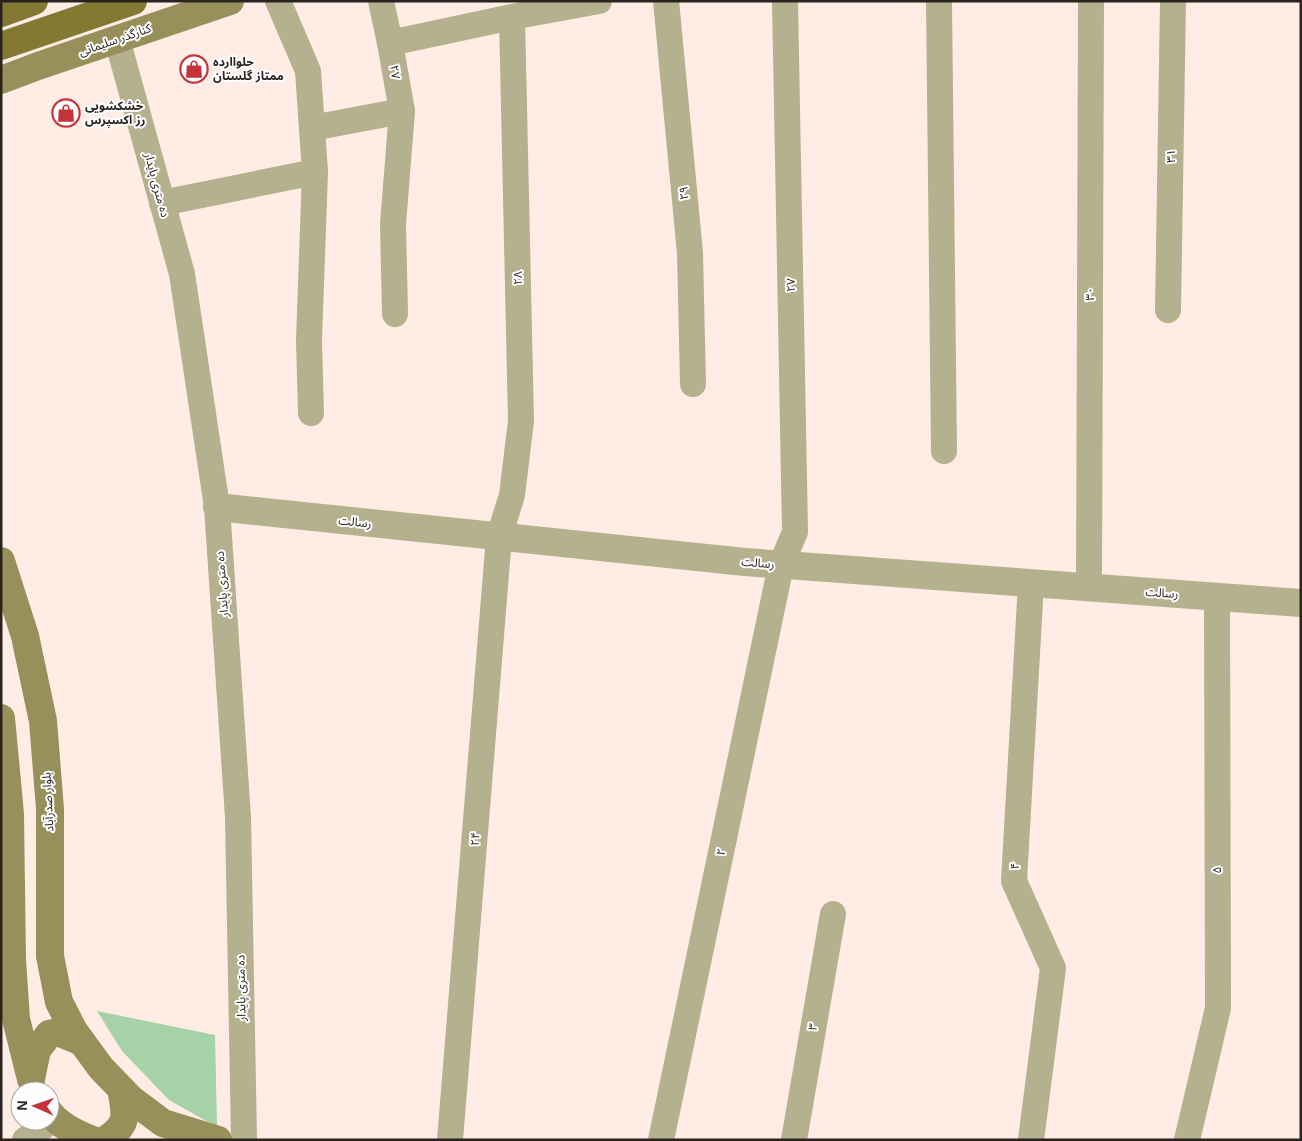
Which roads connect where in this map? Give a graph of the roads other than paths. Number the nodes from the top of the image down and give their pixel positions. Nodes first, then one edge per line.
1 (34, 1) edge
2 (132, 1) edge
3 (230, 1) edge
4 (278, 1) edge
5 (382, 1) edge
6 (599, 1) edge
7 (666, 1) edge
8 (785, 1) edge
9 (939, 1) edge
10 (1091, 1) edge
11 (1173, 1) edge
12 (1, 13) edge
13 (512, 17) junction
14 (118, 39) junction
15 (390, 43) junction
16 (1, 46) edge
17 (1, 80) edge
18 (402, 111) junction
19 (312, 128) junction
20 (315, 172) junction
21 (162, 203) junction
22 (1168, 310) dead end
23 (395, 314) dead end
24 (693, 384) dead end
25 (311, 412) dead end
26 (944, 451) dead end
27 (217, 507) junction
28 (499, 537) junction
29 (1, 561) edge
30 (781, 565) junction
31 (1031, 583) junction
32 (1089, 588) junction
33 (1217, 597) junction
34 (1301, 603) edge
35 (1, 718) edge
36 (833, 914) dead end
37 (6, 939) edge
38 (82, 1042) junction
39 (32, 1081) edge
40 (33, 1081) edge
41 (121, 1089) junction
42 (60, 1122) edge
43 (35, 1131) edge
44 (25, 1140) edge
45 (93, 1140) edge
46 (104, 1140) edge
47 (218, 1140) edge
48 (244, 1140) edge
49 (450, 1140) edge
50 (661, 1140) edge
51 (794, 1140) edge
52 (1031, 1140) edge
53 (1187, 1140) edge

1 - 12 main road
2 - 16 main road
3 - 14 main road, کنارگذر سلیمانی
4 - 19 street
5 - 15 street, ۲۷
6 - 13 street
7 - 24 street, ۲۹
8 - 30 street, ۲۷
9 - 26 street
10 - 32 street, ۳۰
11 - 22 street, ۳۱
13 - 15 street
13 - 28 street, ۲۸
14 - 17 main road, کنارگذر سلیمانی
14 - 21 street, ده متری پایدار
15 - 18 street, ۲۷
18 - 19 street
18 - 23 street, ۲۷
19 - 20 street
20 - 21 street
20 - 25 street
21 - 27 street, ده متری پایدار
27 - 28 street, رسالت
27 - 48 street, ده متری پایدار
28 - 30 street, رسالت
28 - 49 street, ۲۴
29 - 38 main road, بلوار صدرآباد
30 - 31 street, رسالت
30 - 50 street, ۲
31 - 32 street, رسالت
31 - 52 street, ۴
32 - 33 street, رسالت
33 - 34 street, رسالت
33 - 53 street, ۵
35 - 37 main road
36 - 51 street, ۳
37 - 39 main road
38 - 40 main road
38 - 41 main road, بلوار صدرآباد
41 - 46 main road
41 - 47 main road
42 - 45 main road
43 - 44 street

